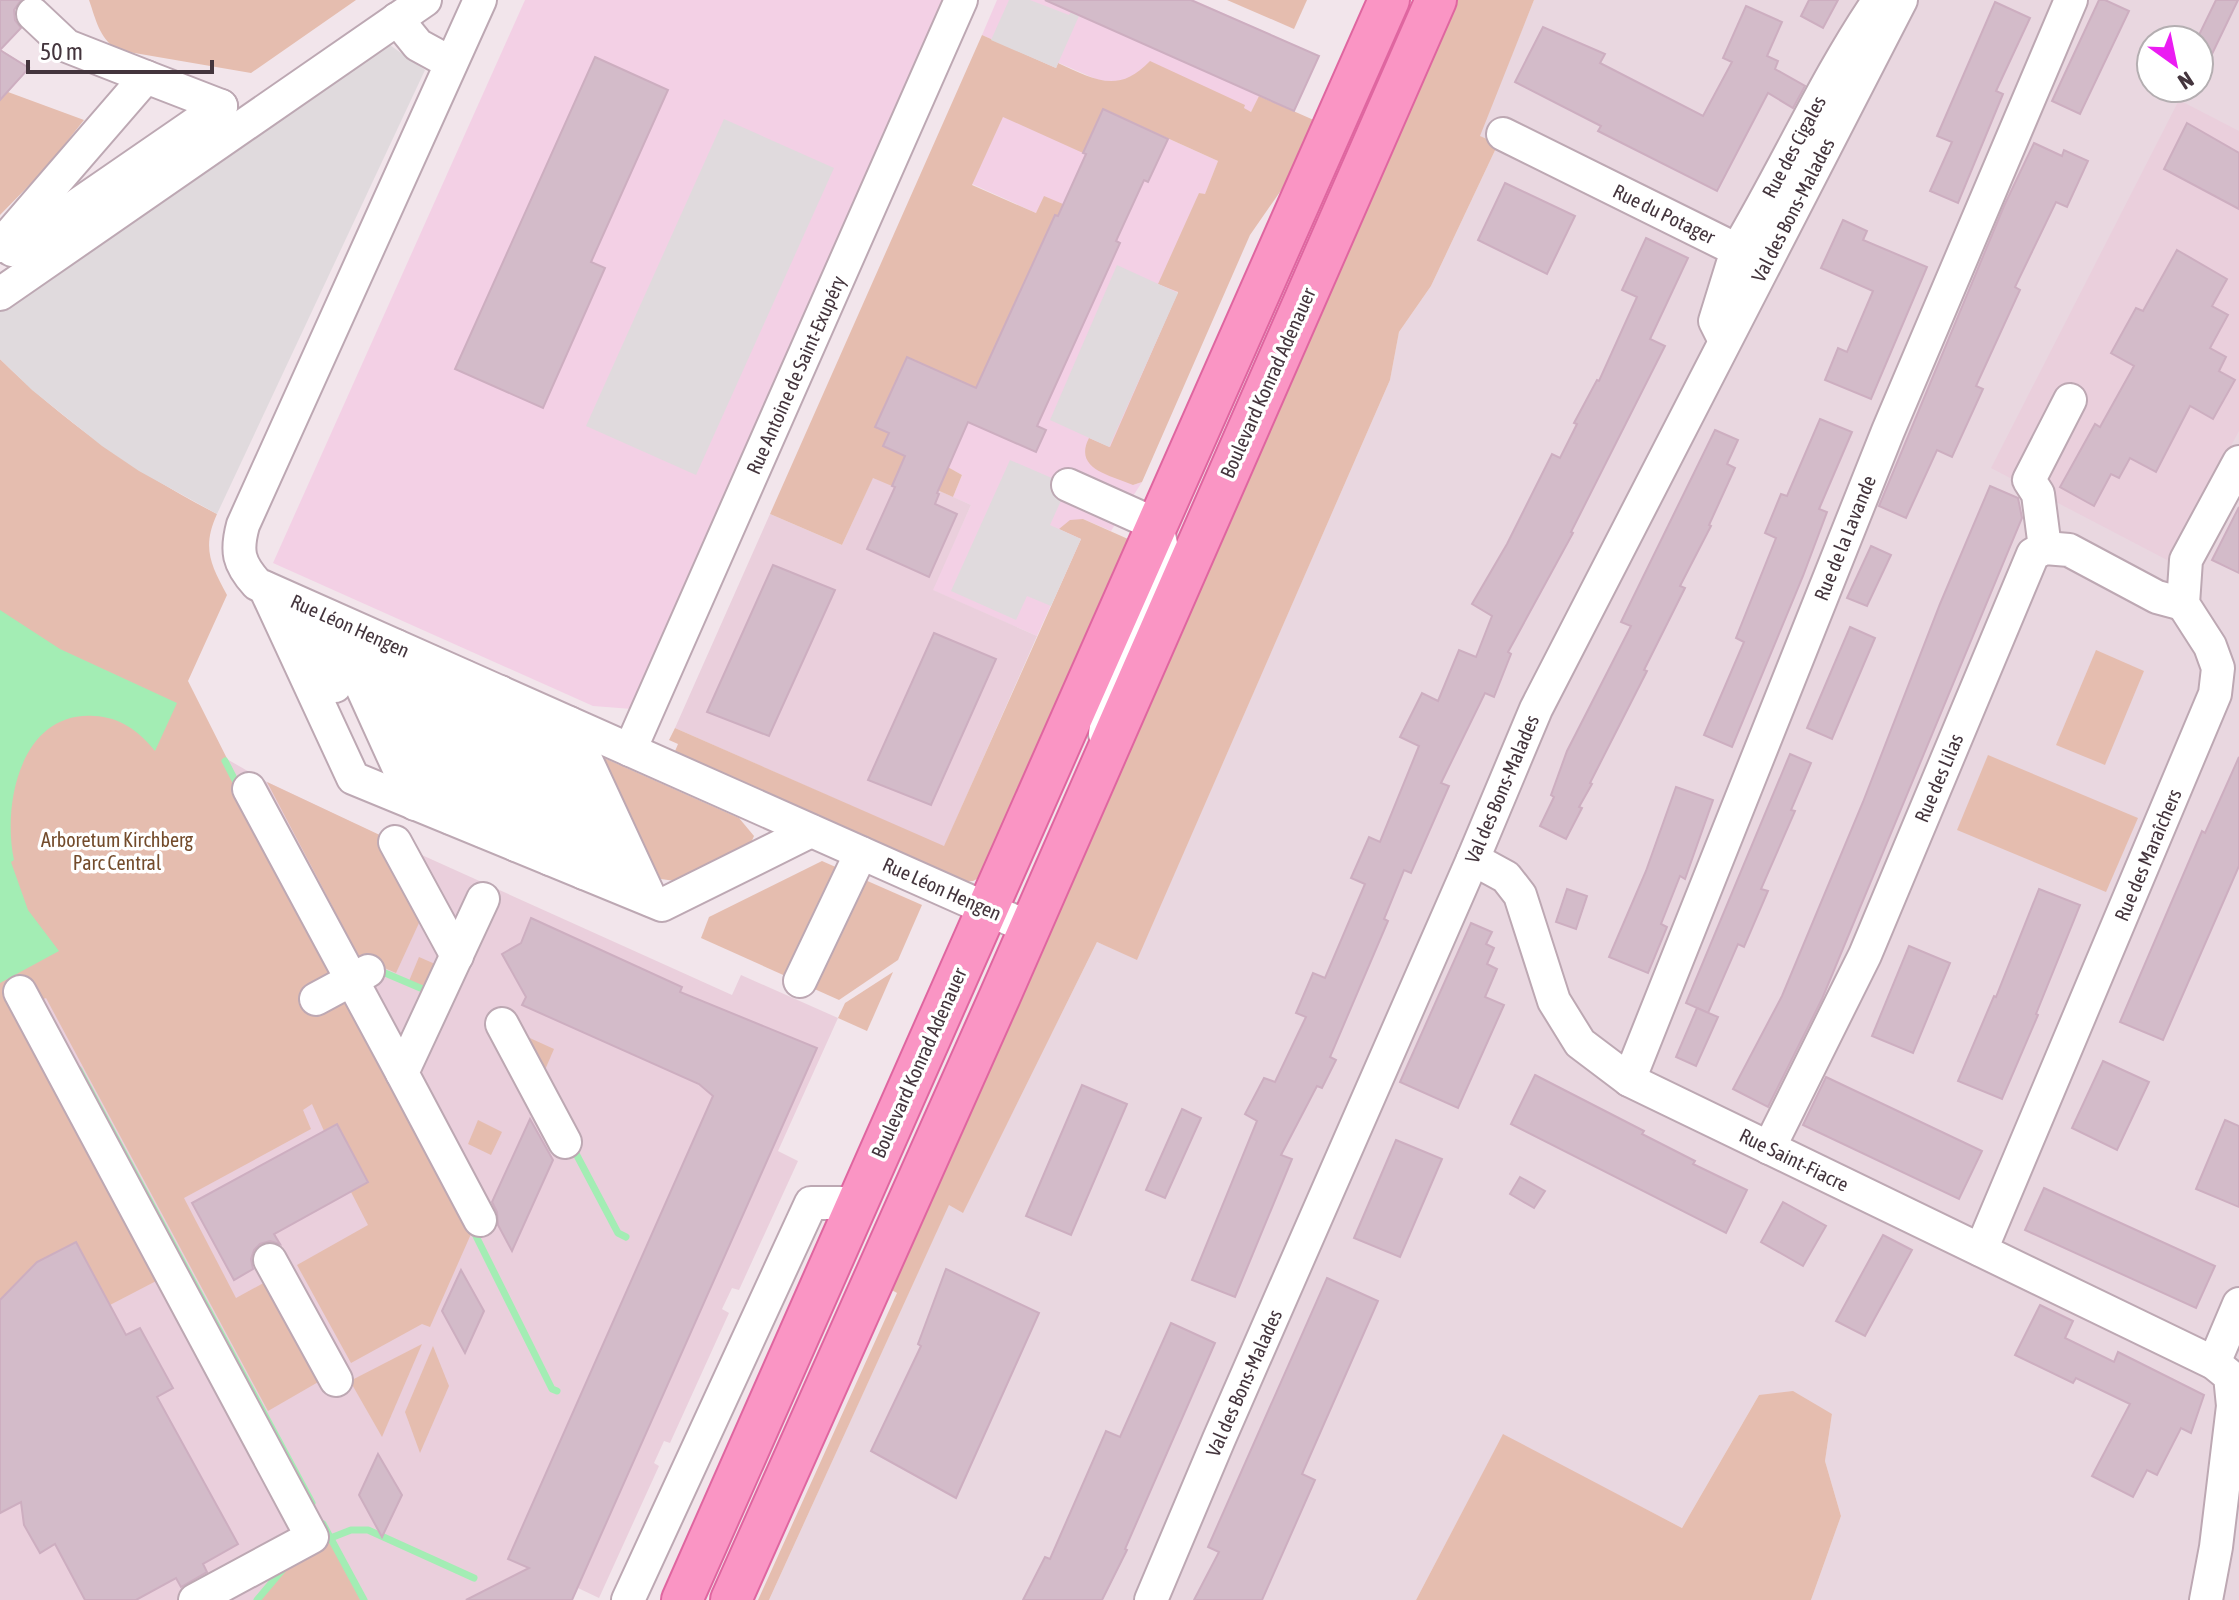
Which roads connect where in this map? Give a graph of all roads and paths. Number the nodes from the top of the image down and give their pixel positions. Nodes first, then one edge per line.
1 (425, 0) edge
2 (480, 0) edge
3 (1389, 0) edge
4 (1850, 0) edge
5 (1879, 0) edge
6 (1901, 0) edge
7 (2071, 0) edge
8 (960, 2) edge
9 (1422, 4) edge
10 (33, 14) dead end
11 (397, 19) junction
12 (1849, 43) junction
13 (451, 63) junction
14 (146, 77) junction
15 (1503, 134) dead end
16 (0, 246) edge
17 (1737, 250) junction
18 (0, 258) edge
19 (0, 294) edge
20 (1725, 342) junction
21 (2070, 400) dead end
22 (2239, 462) edge
23 (1068, 485) dead end
24 (1157, 525) junction
25 (2045, 548) junction
26 (261, 586) junction
27 (296, 602) junction
28 (2183, 604) junction
29 (330, 617) junction
30 (361, 631) junction
31 (396, 646) junction
32 (431, 662) junction
33 (465, 677) junction
34 (500, 692) junction
35 (534, 708) junction
36 (569, 723) junction
37 (630, 750) junction
38 (1101, 767) junction
39 (249, 789) dead end
40 (381, 790) junction
41 (415, 804) junction
42 (451, 818) junction
43 (483, 831) junction
44 (811, 831) junction
45 (395, 842) dead end
46 (516, 845) junction
47 (861, 853) junction
48 (550, 859) junction
49 (1473, 859) junction
50 (584, 873) junction
51 (618, 886) junction
52 (483, 899) dead end
53 (651, 900) junction
54 (987, 909) junction
55 (1030, 928) junction
56 (457, 956) junction
57 (361, 974) junction
58 (800, 981) dead end
59 (20, 992) dead end
60 (316, 999) dead end
61 (502, 1024) dead end
62 (402, 1073) junction
63 (1629, 1080) junction
64 (565, 1142) dead end
65 (1769, 1148) junction
66 (857, 1203) junction
67 (480, 1220) dead end
68 (1981, 1250) junction
69 (270, 1260) dead end
70 (2239, 1304) edge
71 (2214, 1363) junction
72 (336, 1380) dead end
73 (195, 1600) edge
74 (628, 1600) edge
75 (682, 1600) edge
76 (731, 1600) edge
77 (1151, 1600) edge
78 (2206, 1600) edge

1 - 11 street
2 - 13 street
3 - 24 main road, Boulevard Konrad Adenauer
4 - 12 street, Rue des Cigales
5 - 12 street, Rue des Cigales
6 - 20 street, Val des Bons-Malades
7 - 63 street, Rue de la Lavande
8 - 37 street, Rue Antoine de Saint-Exupéry
9 - 38 main road, Boulevard Konrad Adenauer
10 - 14 street
11 - 13 street
11 - 19 street
12 - 17 street, Rue des Cigales
13 - 26 street
14 - 16 street
14 - 18 street
15 - 17 street, Rue du Potager
17 - 20 street, Rue du Potager
20 - 49 street, Val des Bons-Malades
21 - 25 street
22 - 28 street
23 - 24 street
24 - 38 street, Boulevard Konrad Adenauer
24 - 54 main road, Boulevard Konrad Adenauer
25 - 28 street
25 - 65 street, Rue des Lilas
26 - 27 street, Rue Léon Hengen
26 - 40 street
27 - 29 street, Rue Léon Hengen
27 - 40 street
28 - 68 street, Rue des Maraîchers
29 - 30 street, Rue Léon Hengen
29 - 41 street
30 - 31 street, Rue Léon Hengen
30 - 42 street
31 - 32 street, Rue Léon Hengen
31 - 43 street
32 - 33 street, Rue Léon Hengen
32 - 46 street
33 - 34 street, Rue Léon Hengen
33 - 48 street
34 - 35 street, Rue Léon Hengen
34 - 50 street
35 - 36 street, Rue Léon Hengen
35 - 51 street
36 - 37 street, Rue Léon Hengen
36 - 53 street
37 - 44 street, Rue Léon Hengen
38 - 55 main road, Boulevard Konrad Adenauer
39 - 57 street
40 - 41 street
41 - 42 street
42 - 43 street
43 - 46 street
44 - 47 street, Rue Léon Hengen
44 - 53 street
45 - 56 street
46 - 48 street
47 - 54 street, Rue Léon Hengen
47 - 58 street
48 - 50 street
49 - 63 street, Rue Saint-Fiacre
49 - 77 street, Val des Bons-Malades
50 - 51 street
51 - 53 street
52 - 56 street
54 - 55 street, Rue Léon Hengen
54 - 66 main road, Boulevard Konrad Adenauer
55 - 76 main road, Boulevard Konrad Adenauer
56 - 62 street
57 - 60 street
57 - 62 street
59 - 73 street
61 - 64 street
62 - 67 street
63 - 65 street, Rue Saint-Fiacre
65 - 68 street, Rue Saint-Fiacre
66 - 74 street
66 - 75 main road, Boulevard Konrad Adenauer
68 - 71 street, Rue Saint-Fiacre
69 - 72 street
70 - 71 street
71 - 78 street

